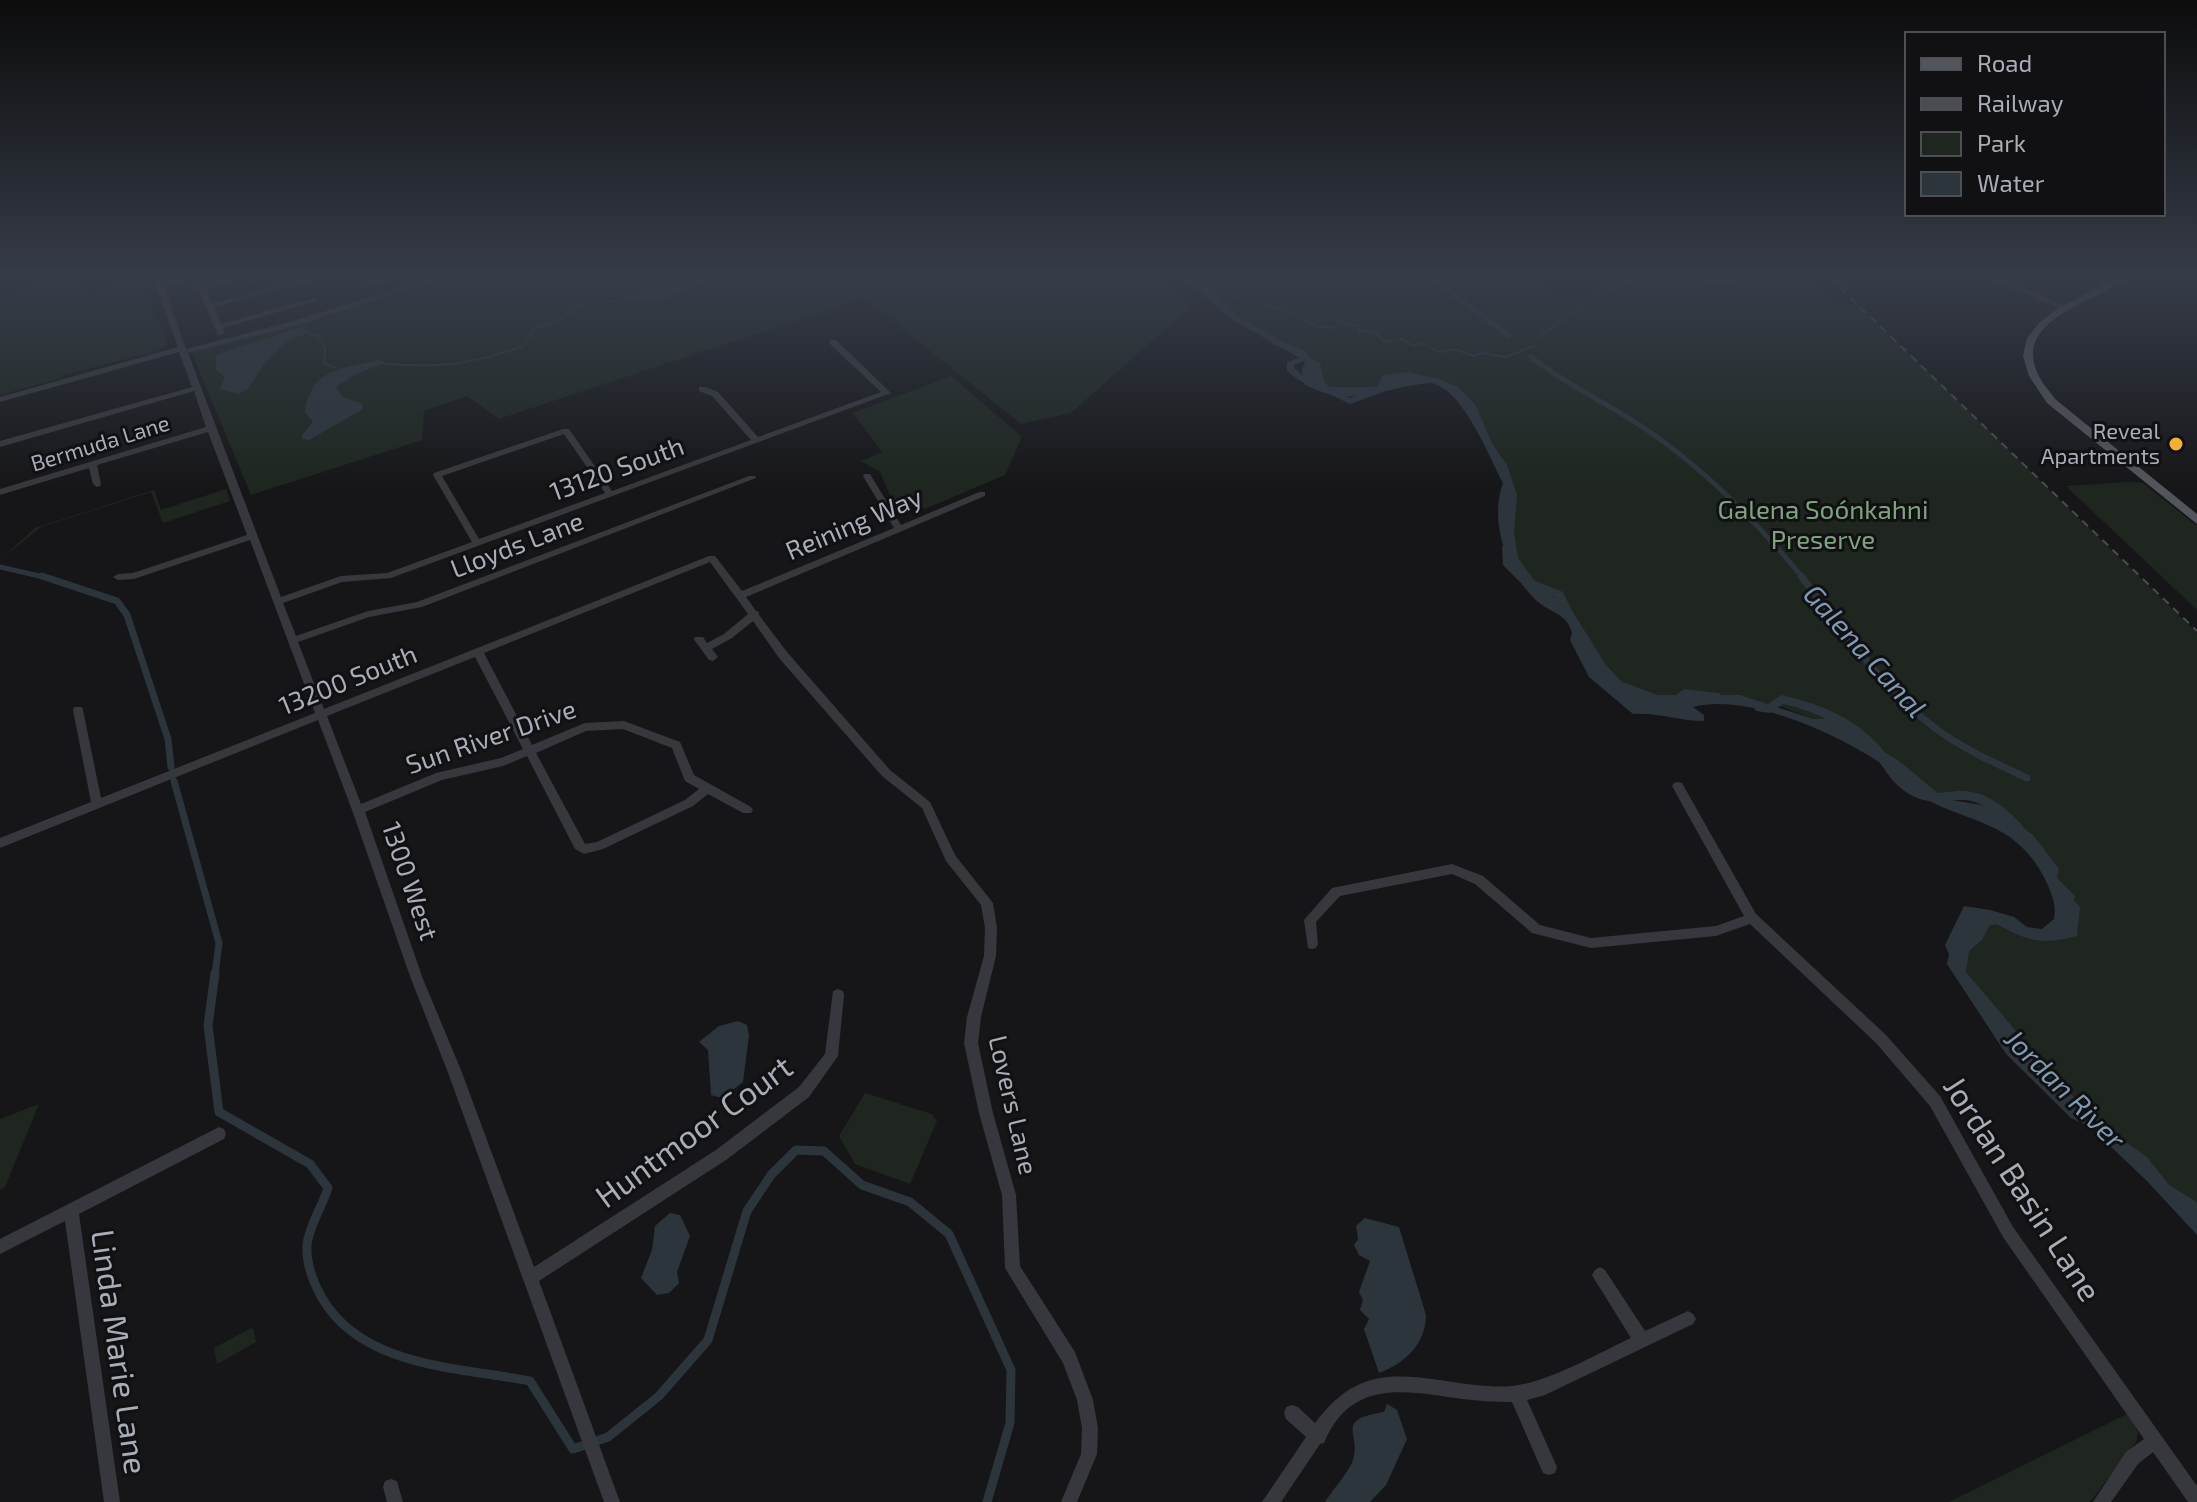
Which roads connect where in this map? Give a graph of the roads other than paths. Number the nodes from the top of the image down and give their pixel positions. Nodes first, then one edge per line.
1 (181, 348) edge
2 (194, 348) edge
3 (839, 348) edge
4 (2027, 348) edge
5 (182, 351) junction
6 (196, 388) junction
7 (702, 389) dead end
8 (0, 400) edge
9 (211, 428) junction
10 (757, 441) junction
11 (0, 444) edge
12 (92, 464) junction
13 (867, 476) dead end
14 (752, 478) dead end
15 (97, 484) dead end
16 (0, 492) edge
17 (982, 494) dead end
18 (611, 495) junction
19 (2180, 504) junction
20 (2197, 513) edge
21 (2197, 520) edge
22 (899, 529) junction
23 (253, 536) junction
24 (477, 543) junction
25 (712, 558) joint
26 (118, 577) dead end
27 (742, 595) junction
28 (278, 601) junction
29 (755, 614) junction
30 (294, 640) junction
31 (706, 648) dead end
32 (478, 652) junction
33 (78, 710) dead end
34 (321, 715) junction
35 (529, 751) junction
36 (1678, 786) dead end
37 (706, 789) junction
38 (97, 804) junction
39 (358, 810) junction
40 (747, 810) dead end
41 (0, 843) edge
42 (1752, 918) junction
43 (1312, 944) dead end
44 (838, 995) dead end
45 (219, 1134) dead end
46 (71, 1211) junction
47 (0, 1247) edge
48 (1600, 1275) dead end
49 (530, 1278) junction
50 (1688, 1319) dead end
51 (1642, 1341) junction
52 (1517, 1395) junction
53 (1292, 1413) dead end
54 (1318, 1437) junction
55 (2155, 1441) junction
56 (1549, 1467) dead end
57 (2197, 1500) edge
58 (112, 1502) edge
59 (612, 1502) edge
60 (1069, 1502) edge
61 (1270, 1502) edge
62 (2101, 1502) edge

1 - 5 street, 1300 West
2 - 5 street
3 - 10 street, 13120 South
4 - 19 main road
5 - 6 street, 1300 West
5 - 8 street
6 - 9 street, 1300 West
6 - 11 street
7 - 10 street
9 - 12 street, Bermuda Lane
9 - 23 street, 1300 West
10 - 18 street, 13120 South
12 - 15 street
12 - 16 street, Bermuda Lane
13 - 22 street
14 - 30 street, Lloyds Lane
17 - 22 street, Reining Way
18 - 24 street, 13120 South
18 - 24 street
19 - 20 main road
19 - 21 main road
22 - 27 street, Reining Way
23 - 26 street
23 - 28 street, 1300 West
24 - 28 street, 13120 South
25 - 27 street, Lovers Lane
25 - 32 street, 13200 South
27 - 29 street, Lovers Lane
28 - 30 street, 1300 West
29 - 31 street
29 - 60 street, Lovers Lane
30 - 34 street, 1300 West
32 - 34 street, 13200 South
32 - 35 street
33 - 38 street
34 - 38 street, 13200 South
34 - 39 street, 1300 West
35 - 37 street, Sun River Drive
35 - 37 street
35 - 39 street, Sun River Drive
36 - 42 street, Jordan Basin Lane
37 - 40 street
38 - 41 street, 13200 South
39 - 49 street, 1300 West
42 - 43 street
42 - 55 street, Jordan Basin Lane
44 - 49 street, Huntmoor Court
45 - 46 street
46 - 47 street
46 - 58 street, Linda Marie Lane
48 - 51 street
49 - 59 street, 1300 West
50 - 51 street
51 - 52 street
52 - 54 street
52 - 56 street
53 - 54 street
54 - 61 street
55 - 57 street, Jordan Basin Lane
55 - 62 street

